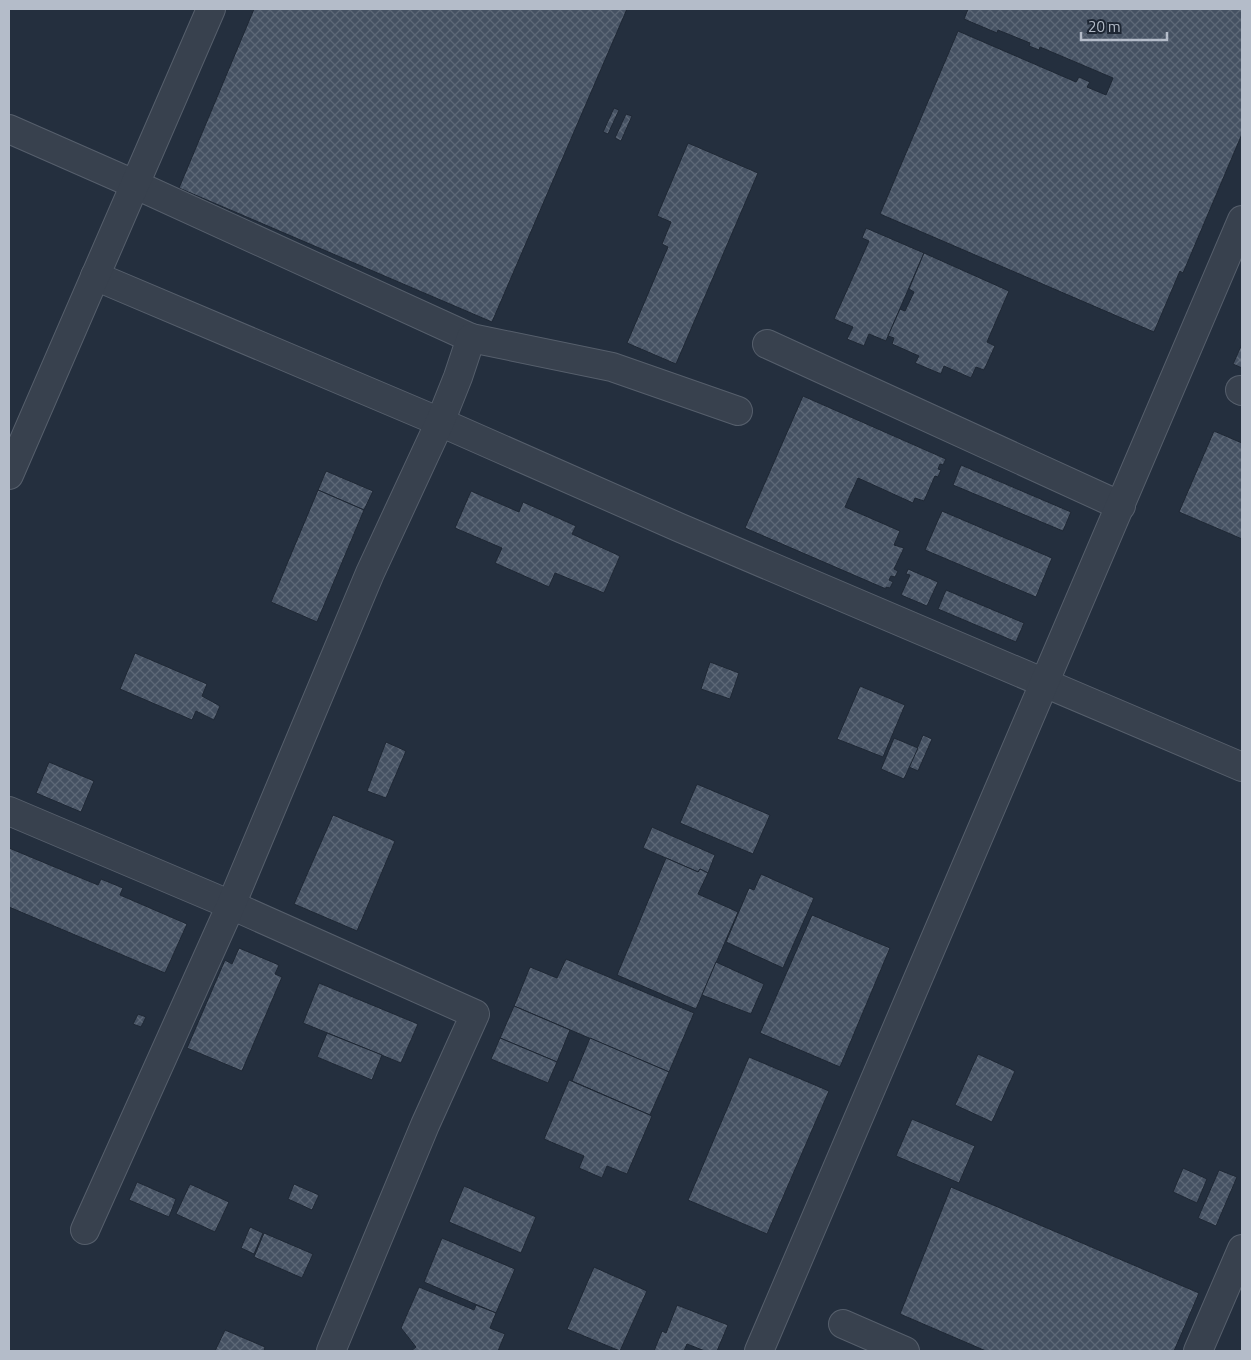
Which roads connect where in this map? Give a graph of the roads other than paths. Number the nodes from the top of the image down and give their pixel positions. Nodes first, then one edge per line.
1 (211, 9) edge
2 (9, 129) edge
3 (134, 184) junction
4 (1242, 220) edge
5 (95, 276) junction
6 (471, 338) junction
7 (767, 344) dead end
8 (738, 411) dead end
9 (440, 422) junction
10 (9, 475) edge
11 (1121, 506) junction
12 (1045, 683) junction
13 (1242, 767) edge
14 (9, 812) edge
15 (231, 905) junction
16 (86, 1230) dead end
17 (1242, 1249) edge
18 (843, 1324) dead end
19 (331, 1351) edge
20 (759, 1351) edge
21 (905, 1351) edge
22 (1198, 1351) edge

1 - 3 lane
2 - 3 lane
3 - 5 lane
3 - 6 lane
4 - 11 lane
5 - 9 lane
5 - 10 lane
6 - 8 lane
6 - 9 lane
7 - 11 lane
9 - 12 lane
9 - 15 lane
11 - 12 lane
12 - 13 lane
12 - 20 lane
14 - 15 lane
15 - 16 lane
15 - 19 lane
17 - 22 lane
18 - 21 lane

